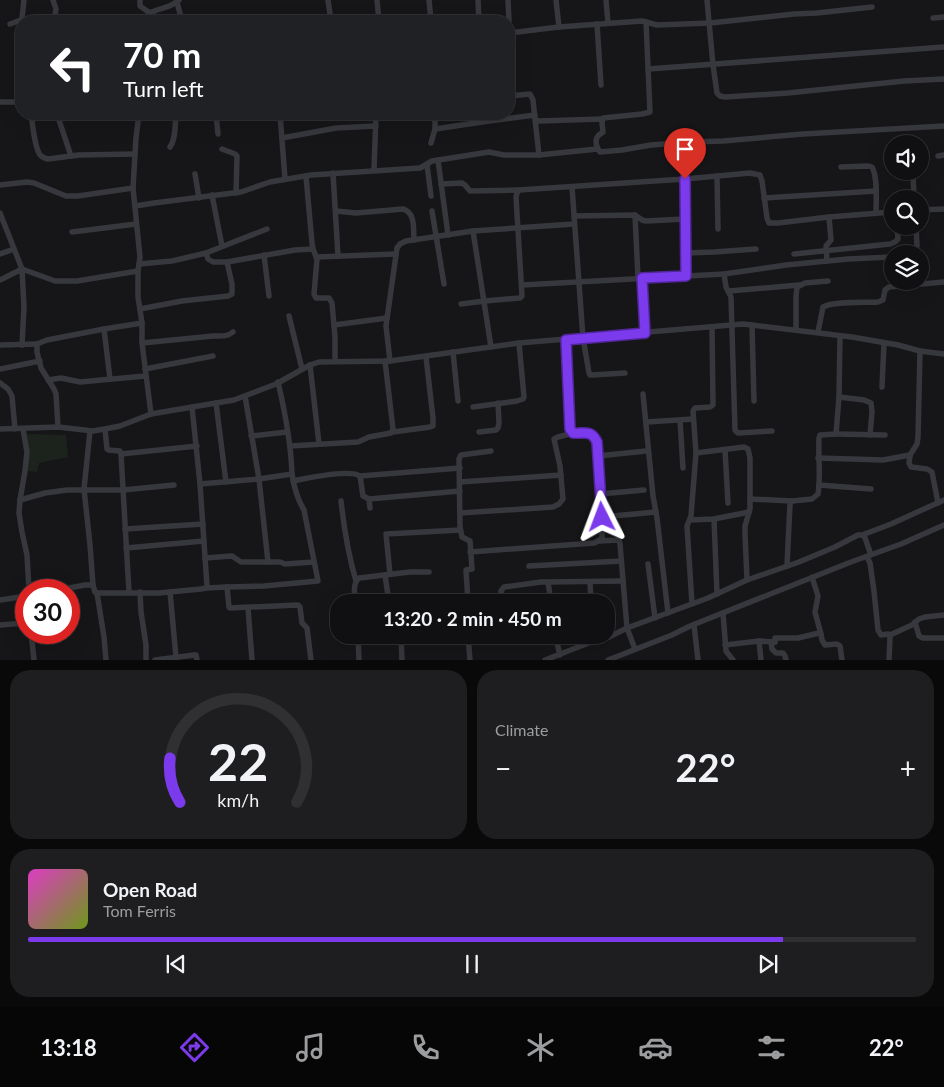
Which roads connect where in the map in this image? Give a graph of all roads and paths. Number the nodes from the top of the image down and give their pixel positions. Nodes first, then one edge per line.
1 (24, 0) edge
2 (53, 0) edge
3 (140, 0) edge
4 (328, 0) edge
5 (377, 0) edge
6 (430, 0) edge
7 (478, 0) edge
8 (508, 0) edge
9 (556, 0) edge
10 (606, 0) edge
11 (707, 0) edge
12 (178, 1) edge
13 (872, 7) dead end
14 (150, 13) joint
15 (22, 15) edge
16 (55, 15) edge
17 (181, 15) edge
18 (329, 15) edge
19 (378, 15) edge
20 (431, 15) edge
21 (479, 15) edge
22 (509, 15) edge
23 (944, 17) edge
24 (933, 18) dead end
25 (15, 22) edge
26 (646, 22) junction
27 (608, 23) junction
28 (710, 23) junction
29 (10, 24) dead end
30 (597, 24) junction
31 (559, 27) junction
32 (515, 32) edge
33 (944, 47) edge
34 (713, 65) junction
35 (648, 69) junction
36 (944, 79) edge
37 (601, 85) dead end
38 (515, 95) edge
39 (0, 102) edge
40 (15, 102) edge
41 (535, 117) junction
42 (515, 118) edge
43 (603, 118) junction
44 (32, 120) edge
45 (59, 120) edge
46 (139, 120) edge
47 (176, 120) edge
48 (217, 120) edge
49 (280, 120) edge
50 (376, 120) edge
51 (435, 120) edge
52 (489, 120) edge
53 (376, 126) junction
54 (944, 126) edge
55 (435, 129) junction
56 (218, 134) dead end
57 (282, 138) junction
58 (431, 143) dead end
59 (170, 147) dead end
60 (222, 149) dead end
61 (597, 149) junction
62 (135, 154) junction
63 (539, 155) junction
64 (71, 156) junction
65 (438, 160) junction
66 (427, 165) junction
67 (842, 167) dead end
68 (374, 170) junction
69 (333, 173) junction
70 (195, 174) dead end
71 (306, 176) junction
72 (717, 176) junction
73 (284, 179) junction
74 (685, 179) junction
75 (441, 184) junction
76 (0, 185) edge
77 (572, 187) junction
78 (134, 188) junction
79 (519, 190) junction
80 (876, 191) junction
81 (236, 193) junction
82 (212, 196) junction
83 (430, 196) dead end
84 (199, 198) junction
85 (764, 198) junction
86 (135, 206) junction
87 (944, 209) edge
88 (432, 210) dead end
89 (929, 210) edge
90 (336, 211) junction
91 (884, 212) edge
92 (0, 213) edge
93 (876, 213) junction
94 (635, 215) junction
95 (574, 216) junction
96 (828, 217) junction
97 (686, 219) junction
98 (136, 224) junction
99 (574, 224) junction
100 (518, 228) junction
101 (267, 229) dead end
102 (718, 229) dead end
103 (473, 231) junction
104 (72, 232) dead end
105 (448, 235) junction
106 (898, 235) edge
107 (436, 237) junction
108 (414, 240) junction
109 (222, 246) junction
110 (313, 249) junction
111 (756, 249) dead end
112 (14, 250) junction
113 (826, 250) junction
114 (206, 253) junction
115 (686, 253) junction
116 (0, 254) edge
117 (396, 254) junction
118 (794, 254) dead end
119 (264, 255) junction
120 (316, 256) junction
121 (338, 256) junction
122 (884, 257) edge
123 (826, 261) junction
124 (227, 262) junction
125 (139, 264) junction
126 (22, 269) junction
127 (138, 271) junction
128 (724, 274) junction
129 (686, 276) junction
130 (640, 278) junction
131 (0, 280) edge
132 (828, 282) dead end
133 (929, 282) edge
134 (944, 282) edge
135 (579, 283) junction
136 (444, 284) dead end
137 (800, 285) junction
138 (522, 286) junction
139 (886, 290) edge
140 (729, 291) junction
141 (269, 296) dead end
142 (485, 301) junction
143 (462, 304) dead end
144 (140, 309) junction
145 (289, 316) dead end
146 (387, 318) junction
147 (142, 323) junction
148 (334, 325) junction
149 (732, 325) junction
150 (752, 325) junction
151 (712, 327) junction
152 (104, 329) junction
153 (796, 330) junction
154 (233, 332) dead end
155 (818, 332) junction
156 (645, 333) junction
157 (840, 336) junction
158 (583, 338) junction
159 (566, 340) junction
160 (142, 342) junction
161 (519, 343) junction
162 (884, 343) junction
163 (37, 344) junction
164 (0, 345) edge
165 (22, 345) junction
166 (491, 347) junction
167 (453, 352) junction
168 (920, 352) junction
169 (944, 354) edge
170 (213, 356) dead end
171 (426, 356) junction
172 (40, 361) junction
173 (335, 361) junction
174 (388, 361) junction
175 (310, 365) junction
176 (0, 369) edge
177 (302, 369) junction
178 (145, 373) junction
179 (624, 373) dead end
180 (110, 379) junction
181 (48, 380) junction
182 (278, 382) junction
183 (0, 383) edge
184 (882, 387) dead end
185 (644, 394) dead end
186 (245, 396) junction
187 (839, 397) junction
188 (458, 401) dead end
189 (754, 401) dead end
190 (216, 403) junction
191 (498, 403) junction
192 (192, 407) junction
193 (473, 407) dead end
194 (151, 414) junction
195 (693, 419) junction
196 (680, 420) junction
197 (646, 422) junction
198 (58, 427) junction
199 (0, 429) edge
200 (15, 429) junction
201 (23, 429) junction
202 (105, 430) junction
203 (90, 431) junction
204 (772, 431) dead end
205 (287, 432) junction
206 (393, 432) junction
207 (479, 432) dead end
208 (573, 433) junction
209 (836, 434) junction
210 (870, 435) junction
211 (251, 436) junction
212 (885, 436) dead end
213 (318, 444) junction
214 (197, 446) junction
215 (290, 446) junction
216 (725, 450) junction
217 (492, 451) dead end
218 (646, 451) dead end
219 (696, 452) junction
220 (120, 454) junction
221 (910, 455) junction
222 (598, 456) junction
223 (818, 458) junction
224 (460, 468) junction
225 (683, 468) dead end
226 (561, 475) junction
227 (360, 476) junction
228 (292, 478) junction
229 (259, 479) junction
230 (226, 482) junction
231 (460, 482) junction
232 (200, 484) junction
233 (174, 485) dead end
234 (819, 485) junction
235 (871, 489) dead end
236 (84, 490) junction
237 (123, 490) junction
238 (644, 490) dead end
239 (460, 491) junction
240 (600, 494) junction
241 (750, 498) junction
242 (369, 499) junction
243 (20, 500) junction
244 (341, 501) dead end
245 (792, 501) junction
246 (941, 501) edge
247 (728, 503) dead end
248 (370, 508) dead end
249 (656, 512) junction
250 (749, 512) junction
251 (460, 513) junction
252 (602, 517) junction
253 (714, 519) junction
254 (690, 520) junction
255 (203, 524) junction
256 (944, 525) edge
257 (125, 529) junction
258 (460, 530) junction
259 (863, 535) junction
260 (204, 541) junction
261 (598, 541) junction
262 (126, 548) junction
263 (470, 552) junction
264 (869, 556) junction
265 (205, 558) junction
266 (622, 561) junction
267 (268, 562) junction
268 (314, 562) junction
269 (648, 564) dead end
270 (530, 566) dead end
271 (787, 566) junction
272 (429, 572) dead end
273 (388, 575) junction
274 (812, 577) junction
275 (28, 579) edge
276 (747, 580) junction
277 (356, 581) junction
278 (623, 581) junction
279 (548, 582) junction
280 (590, 582) junction
281 (93, 585) junction
282 (80, 586) edge
283 (227, 587) junction
284 (206, 588) junction
285 (129, 592) junction
286 (140, 592) junction
287 (170, 592) junction
288 (97, 593) junction
289 (355, 594) edge
290 (389, 594) edge
291 (468, 594) edge
292 (501, 594) edge
293 (550, 594) edge
294 (591, 594) edge
295 (717, 594) junction
296 (15, 598) edge
297 (0, 600) edge
298 (692, 604) junction
299 (248, 608) junction
300 (668, 613) junction
301 (723, 613) junction
302 (944, 614) edge
303 (655, 618) junction
304 (915, 622) junction
305 (15, 624) edge
306 (0, 625) edge
307 (694, 625) junction
308 (628, 629) junction
309 (821, 634) junction
310 (890, 635) junction
311 (944, 638) edge
312 (759, 641) junction
313 (775, 642) junction
314 (32, 644) edge
315 (358, 644) edge
316 (401, 644) edge
317 (469, 644) edge
318 (557, 644) edge
319 (726, 645) junction
320 (634, 646) junction
321 (626, 653) junction
322 (560, 655) junction
323 (176, 657) junction
324 (610, 659) edge
325 (628, 659) edge
326 (34, 660) edge
327 (106, 660) edge
328 (146, 660) edge
329 (155, 660) edge
330 (197, 660) edge
331 (252, 660) edge
332 (311, 660) edge
333 (359, 660) edge
334 (402, 660) edge
335 (470, 660) edge
336 (545, 660) edge
337 (698, 660) edge
338 (733, 660) edge
339 (761, 660) edge
340 (786, 660) edge
341 (842, 660) edge
342 (889, 660) edge

1 - 15 street
2 - 16 street
3 - 14 street
4 - 18 street
5 - 19 street
6 - 20 street
7 - 21 street
8 - 22 street
9 - 31 street
10 - 27 street
11 - 28 street
12 - 14 street
12 - 17 street
13 - 28 street
23 - 24 street
25 - 29 street
26 - 27 street
26 - 28 street
26 - 35 street
27 - 30 street
28 - 34 street
30 - 31 street
30 - 37 street
31 - 32 street
33 - 34 street
34 - 35 street
34 - 36 street
35 - 43 street
38 - 41 street
39 - 40 street
41 - 42 street
41 - 43 street
41 - 63 street
43 - 61 street
44 - 64 street
45 - 64 street
46 - 62 street
47 - 59 street
48 - 56 street
49 - 57 street
50 - 53 street
51 - 55 street
52 - 55 street
53 - 57 street
53 - 68 street
54 - 61 street
55 - 58 street
57 - 73 street
60 - 81 street
61 - 63 street
62 - 64 street
62 - 78 street
63 - 65 street
65 - 66 street
65 - 75 street
66 - 68 street
66 - 83 street
67 - 80 street
68 - 69 street
69 - 71 street
69 - 90 street
70 - 84 street
71 - 73 street
71 - 110 street
72 - 74 street
72 - 85 street
72 - 102 street
73 - 81 street
74 - 77 street
74 - 97 street
75 - 79 street
75 - 105 street
76 - 78 street
77 - 79 street
77 - 95 street
78 - 86 street
79 - 100 street
80 - 85 street
80 - 93 street
81 - 82 street
82 - 84 street
82 - 109 street
84 - 86 street
85 - 96 street
86 - 98 street
87 - 89 street
88 - 107 street
90 - 108 street
90 - 121 street
91 - 93 street
92 - 112 street
93 - 96 street
94 - 95 street
94 - 97 street
94 - 130 street
95 - 99 street
96 - 113 street
97 - 115 street
98 - 104 street
98 - 125 street
99 - 100 street
99 - 135 street
100 - 103 street
100 - 138 street
101 - 109 street
103 - 105 street
103 - 142 street
105 - 107 street
106 - 113 street
107 - 108 street
107 - 136 street
108 - 117 street
109 - 114 street
110 - 119 street
110 - 120 street
111 - 115 street
112 - 116 street
112 - 126 street
113 - 118 street
113 - 123 street
114 - 124 street
114 - 125 street
115 - 129 street
117 - 121 street
117 - 146 street
119 - 124 street
119 - 141 street
120 - 121 street
120 - 148 street
122 - 123 street
123 - 128 street
124 - 144 street
125 - 127 street
126 - 127 street
126 - 131 street
126 - 165 street
127 - 144 street
128 - 129 street
128 - 140 street
129 - 130 street
130 - 135 street
130 - 156 street
132 - 137 street
133 - 134 street
135 - 138 street
135 - 158 street
137 - 140 street
137 - 153 street
138 - 142 street
139 - 155 street
140 - 149 street
142 - 143 street
142 - 166 street
144 - 147 street
145 - 177 street
146 - 148 street
146 - 174 street
147 - 152 street
147 - 160 street
148 - 173 street
149 - 150 street
149 - 151 street
149 - 204 street
150 - 153 street
150 - 189 street
151 - 156 street
151 - 195 street
152 - 163 street
152 - 180 street
153 - 155 street
154 - 160 street
155 - 157 street
156 - 158 street
157 - 162 street
157 - 187 street
158 - 159 street
158 - 179 street
159 - 161 street
159 - 208 street
160 - 178 street
161 - 166 street
161 - 191 street
162 - 168 street
162 - 184 street
163 - 165 street
163 - 172 street
164 - 165 street
166 - 167 street
167 - 171 street
167 - 188 street
168 - 169 street
168 - 221 street
170 - 178 street
171 - 174 street
171 - 206 street
172 - 176 street
172 - 181 street
173 - 174 street
173 - 175 street
174 - 206 street
175 - 177 street
175 - 213 street
177 - 182 street
178 - 180 street
178 - 194 street
180 - 181 street
181 - 198 street
182 - 186 street
182 - 205 street
183 - 200 street
185 - 197 street
186 - 190 street
186 - 211 street
187 - 209 street
187 - 210 street
190 - 192 street
190 - 230 street
191 - 193 street
191 - 207 street
192 - 194 street
192 - 214 street
194 - 202 street
195 - 196 street
195 - 219 street
196 - 197 street
196 - 225 street
197 - 249 street
198 - 201 street
198 - 203 street
199 - 200 street
200 - 201 street
201 - 243 street
202 - 203 street
202 - 220 street
203 - 236 street
205 - 211 street
205 - 215 street
206 - 213 street
208 - 222 street
208 - 226 street
209 - 210 street
209 - 223 street
210 - 212 street
211 - 229 street
213 - 215 street
214 - 220 street
214 - 232 street
215 - 228 street
216 - 219 street
216 - 241 street
216 - 247 street
217 - 224 street
218 - 222 street
219 - 254 street
220 - 237 street
221 - 223 street
221 - 246 street
222 - 240 street
223 - 234 street
224 - 227 street
224 - 231 street
226 - 231 street
226 - 251 street
227 - 228 street
227 - 242 street
228 - 229 street
228 - 268 street
229 - 230 street
229 - 267 street
230 - 232 street
231 - 239 street
232 - 255 street
233 - 237 street
234 - 235 street
234 - 245 street
236 - 237 street
236 - 243 street
236 - 281 street
237 - 257 street
238 - 240 street
239 - 242 street
239 - 251 street
240 - 252 street
241 - 245 street
241 - 250 street
242 - 248 street
243 - 275 street
244 - 277 street
245 - 271 street
246 - 259 street
249 - 252 street
249 - 300 street
250 - 253 street
250 - 276 street
251 - 258 street
252 - 261 street
253 - 254 street
253 - 295 street
254 - 298 street
255 - 257 street
255 - 260 street
256 - 264 street
257 - 262 street
258 - 263 street
258 - 273 street
259 - 264 street
259 - 271 street
260 - 262 street
260 - 265 street
261 - 263 street
261 - 266 street
262 - 285 street
263 - 291 street
264 - 274 street
264 - 310 street
265 - 267 street
265 - 284 street
266 - 270 street
266 - 278 street
267 - 268 street
268 - 283 street
269 - 303 street
271 - 276 street
272 - 273 street
273 - 277 street
273 - 290 street
274 - 301 street
274 - 309 street
276 - 295 street
277 - 289 street
278 - 280 street
278 - 308 street
279 - 280 street
279 - 292 street
279 - 293 street
280 - 294 street
281 - 282 street
281 - 288 street
283 - 284 street
283 - 299 street
284 - 287 street
285 - 286 street
285 - 288 street
286 - 287 street
286 - 328 street
287 - 323 street
288 - 327 street
295 - 298 street
296 - 297 street
298 - 300 street
299 - 331 street
299 - 332 street
300 - 303 street
301 - 307 street
301 - 319 street
302 - 304 street
303 - 308 street
304 - 310 street
304 - 311 street
305 - 306 street
307 - 320 street
307 - 337 street
308 - 320 street
308 - 322 street
309 - 313 street
309 - 341 street
310 - 342 street
312 - 313 street
312 - 319 street
312 - 339 street
313 - 340 street
314 - 326 street
315 - 333 street
316 - 334 street
317 - 335 street
318 - 322 street
319 - 338 street
320 - 321 street
321 - 324 street
321 - 325 street
322 - 336 street
323 - 329 street
323 - 330 street

